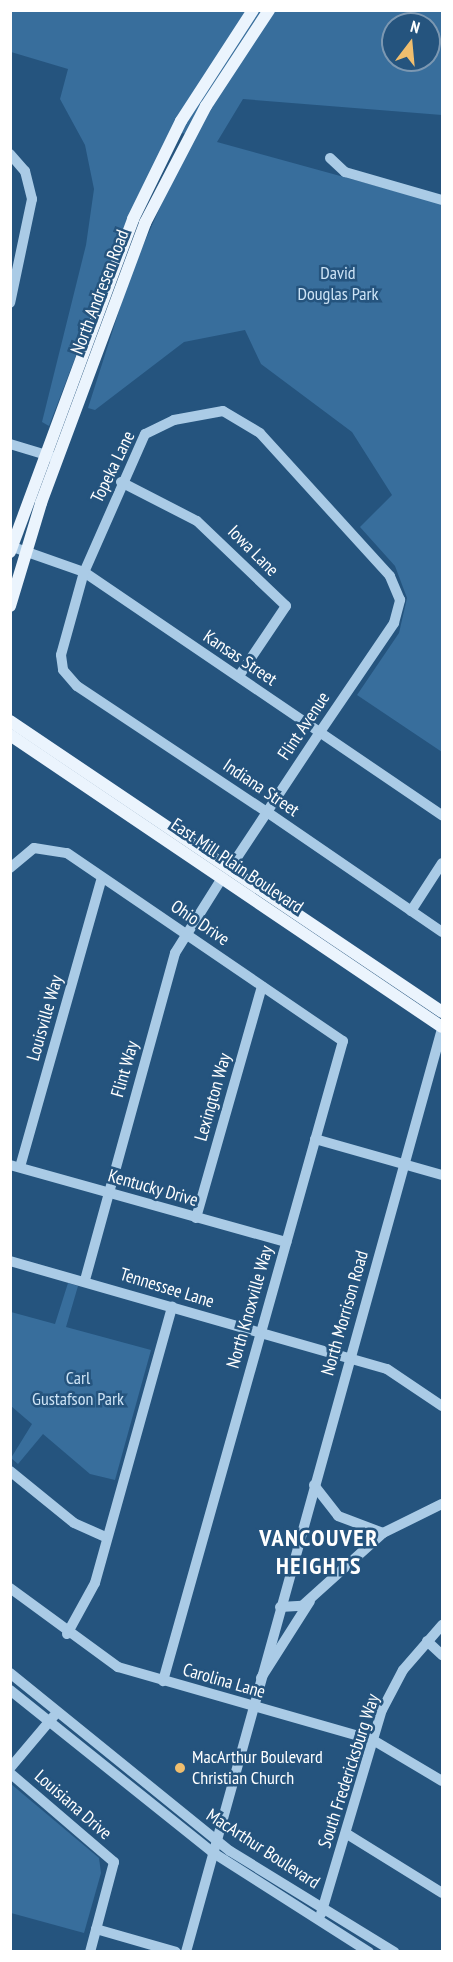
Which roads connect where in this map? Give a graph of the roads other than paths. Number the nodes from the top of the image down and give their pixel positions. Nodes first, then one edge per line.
1 (253, 10) edge
2 (269, 10) edge
3 (10, 154) edge
4 (330, 158) dead end
5 (442, 200) edge
6 (10, 303) edge
7 (10, 444) edge
8 (51, 456) junction
9 (121, 482) junction
10 (14, 549) edge
11 (84, 572) junction
12 (400, 600) joint
13 (10, 606) edge
14 (63, 670) joint
15 (239, 676) junction
16 (10, 721) edge
17 (320, 732) junction
18 (10, 735) edge
19 (267, 812) junction
20 (442, 815) edge
21 (442, 864) edge
22 (10, 868) edge
23 (226, 873) junction
24 (102, 878) junction
25 (411, 911) junction
26 (442, 932) edge
27 (184, 933) junction
28 (262, 986) junction
29 (442, 1012) edge
30 (442, 1028) edge
31 (342, 1041) joint
32 (315, 1139) junction
33 (404, 1164) junction
34 (15, 1166) edge
35 (442, 1175) edge
36 (108, 1192) junction
37 (196, 1218) junction
38 (286, 1242) junction
39 (10, 1261) edge
40 (85, 1280) junction
41 (172, 1307) junction
42 (260, 1332) junction
43 (350, 1358) junction
44 (442, 1406) edge
45 (10, 1471) edge
46 (314, 1485) junction
47 (442, 1504) edge
48 (383, 1533) junction
49 (107, 1538) junction
50 (10, 1588) edge
51 (310, 1601) junction
52 (280, 1607) junction
53 (442, 1625) edge
54 (67, 1634) junction
55 (427, 1641) junction
56 (442, 1655) edge
57 (10, 1673) edge
58 (163, 1681) junction
59 (259, 1681) junction
60 (10, 1690) edge
61 (252, 1706) junction
62 (58, 1712) junction
63 (50, 1722) junction
64 (373, 1740) junction
65 (10, 1768) edge
66 (10, 1773) edge
67 (442, 1781) edge
68 (347, 1834) junction
69 (215, 1839) junction
70 (212, 1852) junction
71 (442, 1893) edge
72 (323, 1907) junction
73 (319, 1920) junction
74 (96, 1929) junction
75 (90, 1952) edge
76 (177, 1952) edge
77 (186, 1952) edge
78 (369, 1952) edge
79 (394, 1952) edge

1 - 8 main road, North Andresen Road
2 - 8 main road, North Andresen Road
3 - 6 street
4 - 5 street
7 - 8 street
8 - 10 main road, North Andresen Road
9 - 11 street, Topeka Lane
9 - 12 street, Topeka Lane
9 - 15 street, Iowa Lane
10 - 11 street, Kansas Street
10 - 13 main road, North Andresen Road
11 - 14 street, Topeka Lane
11 - 15 street, Kansas Street
12 - 17 street, Flint Avenue
14 - 19 street, Indiana Street
15 - 17 street, Kansas Street
16 - 23 main road, East Mill Plain Boulevard
17 - 19 street, Flint Avenue
17 - 20 street, Kansas Street
18 - 23 main road, East Mill Plain Boulevard
19 - 23 street, Flint Avenue
19 - 25 street, Indiana Street
21 - 25 street
22 - 24 street, Ohio Drive
23 - 27 street, Flint Way
23 - 29 main road, East Mill Plain Boulevard
23 - 30 main road, East Mill Plain Boulevard
24 - 27 street, Ohio Drive
24 - 34 street, Louisville Way
25 - 26 street, Indiana Street
27 - 28 street, Ohio Drive
27 - 36 street, Flint Way
28 - 31 street, Ohio Drive
28 - 37 street, Lexington Way
30 - 33 street, North Morrison Road
31 - 32 street, North Knoxville Way
32 - 33 street
32 - 38 street, North Knoxville Way
33 - 35 street
33 - 43 street, North Morrison Road
34 - 36 street, Kentucky Drive
36 - 37 street, Kentucky Drive
36 - 40 street, Flint Way
37 - 38 street, Kentucky Drive
38 - 42 street, North Knoxville Way
39 - 40 street, Tennessee Lane
40 - 41 street, Tennessee Lane
41 - 42 street, Tennessee Lane
41 - 49 street
42 - 43 street, Tennessee Lane
42 - 58 street, North Knoxville Way
43 - 44 street, Tennessee Lane
43 - 46 street, North Morrison Road
45 - 49 street
46 - 48 street
46 - 52 street, North Morrison Road
47 - 48 street
48 - 51 street
49 - 54 street
50 - 54 street, Carolina Lane
51 - 52 street
51 - 59 street
52 - 59 street, North Morrison Road
53 - 55 street, South Fredericksburg Way
54 - 58 street, Carolina Lane
55 - 56 street
55 - 64 street, South Fredericksburg Way
57 - 62 street, MacArthur Boulevard
58 - 61 street, Carolina Lane
59 - 61 street, North Morrison Road
60 - 63 street, MacArthur Boulevard
61 - 64 street, Carolina Lane
61 - 69 street, North Morrison Road
62 - 63 street
62 - 69 street, MacArthur Boulevard
63 - 65 street
63 - 70 street, MacArthur Boulevard
64 - 67 street, Carolina Lane
64 - 68 street, South Fredericksburg Way
66 - 74 street, Louisiana Drive
68 - 71 street
68 - 72 street, South Fredericksburg Way
69 - 70 street, North Morrison Road
69 - 72 street, MacArthur Boulevard
70 - 73 street, MacArthur Boulevard
70 - 77 street, North Morrison Road
72 - 73 street, South Fredericksburg Way
72 - 79 street, MacArthur Boulevard
73 - 78 street, MacArthur Boulevard
74 - 75 street
74 - 76 street

